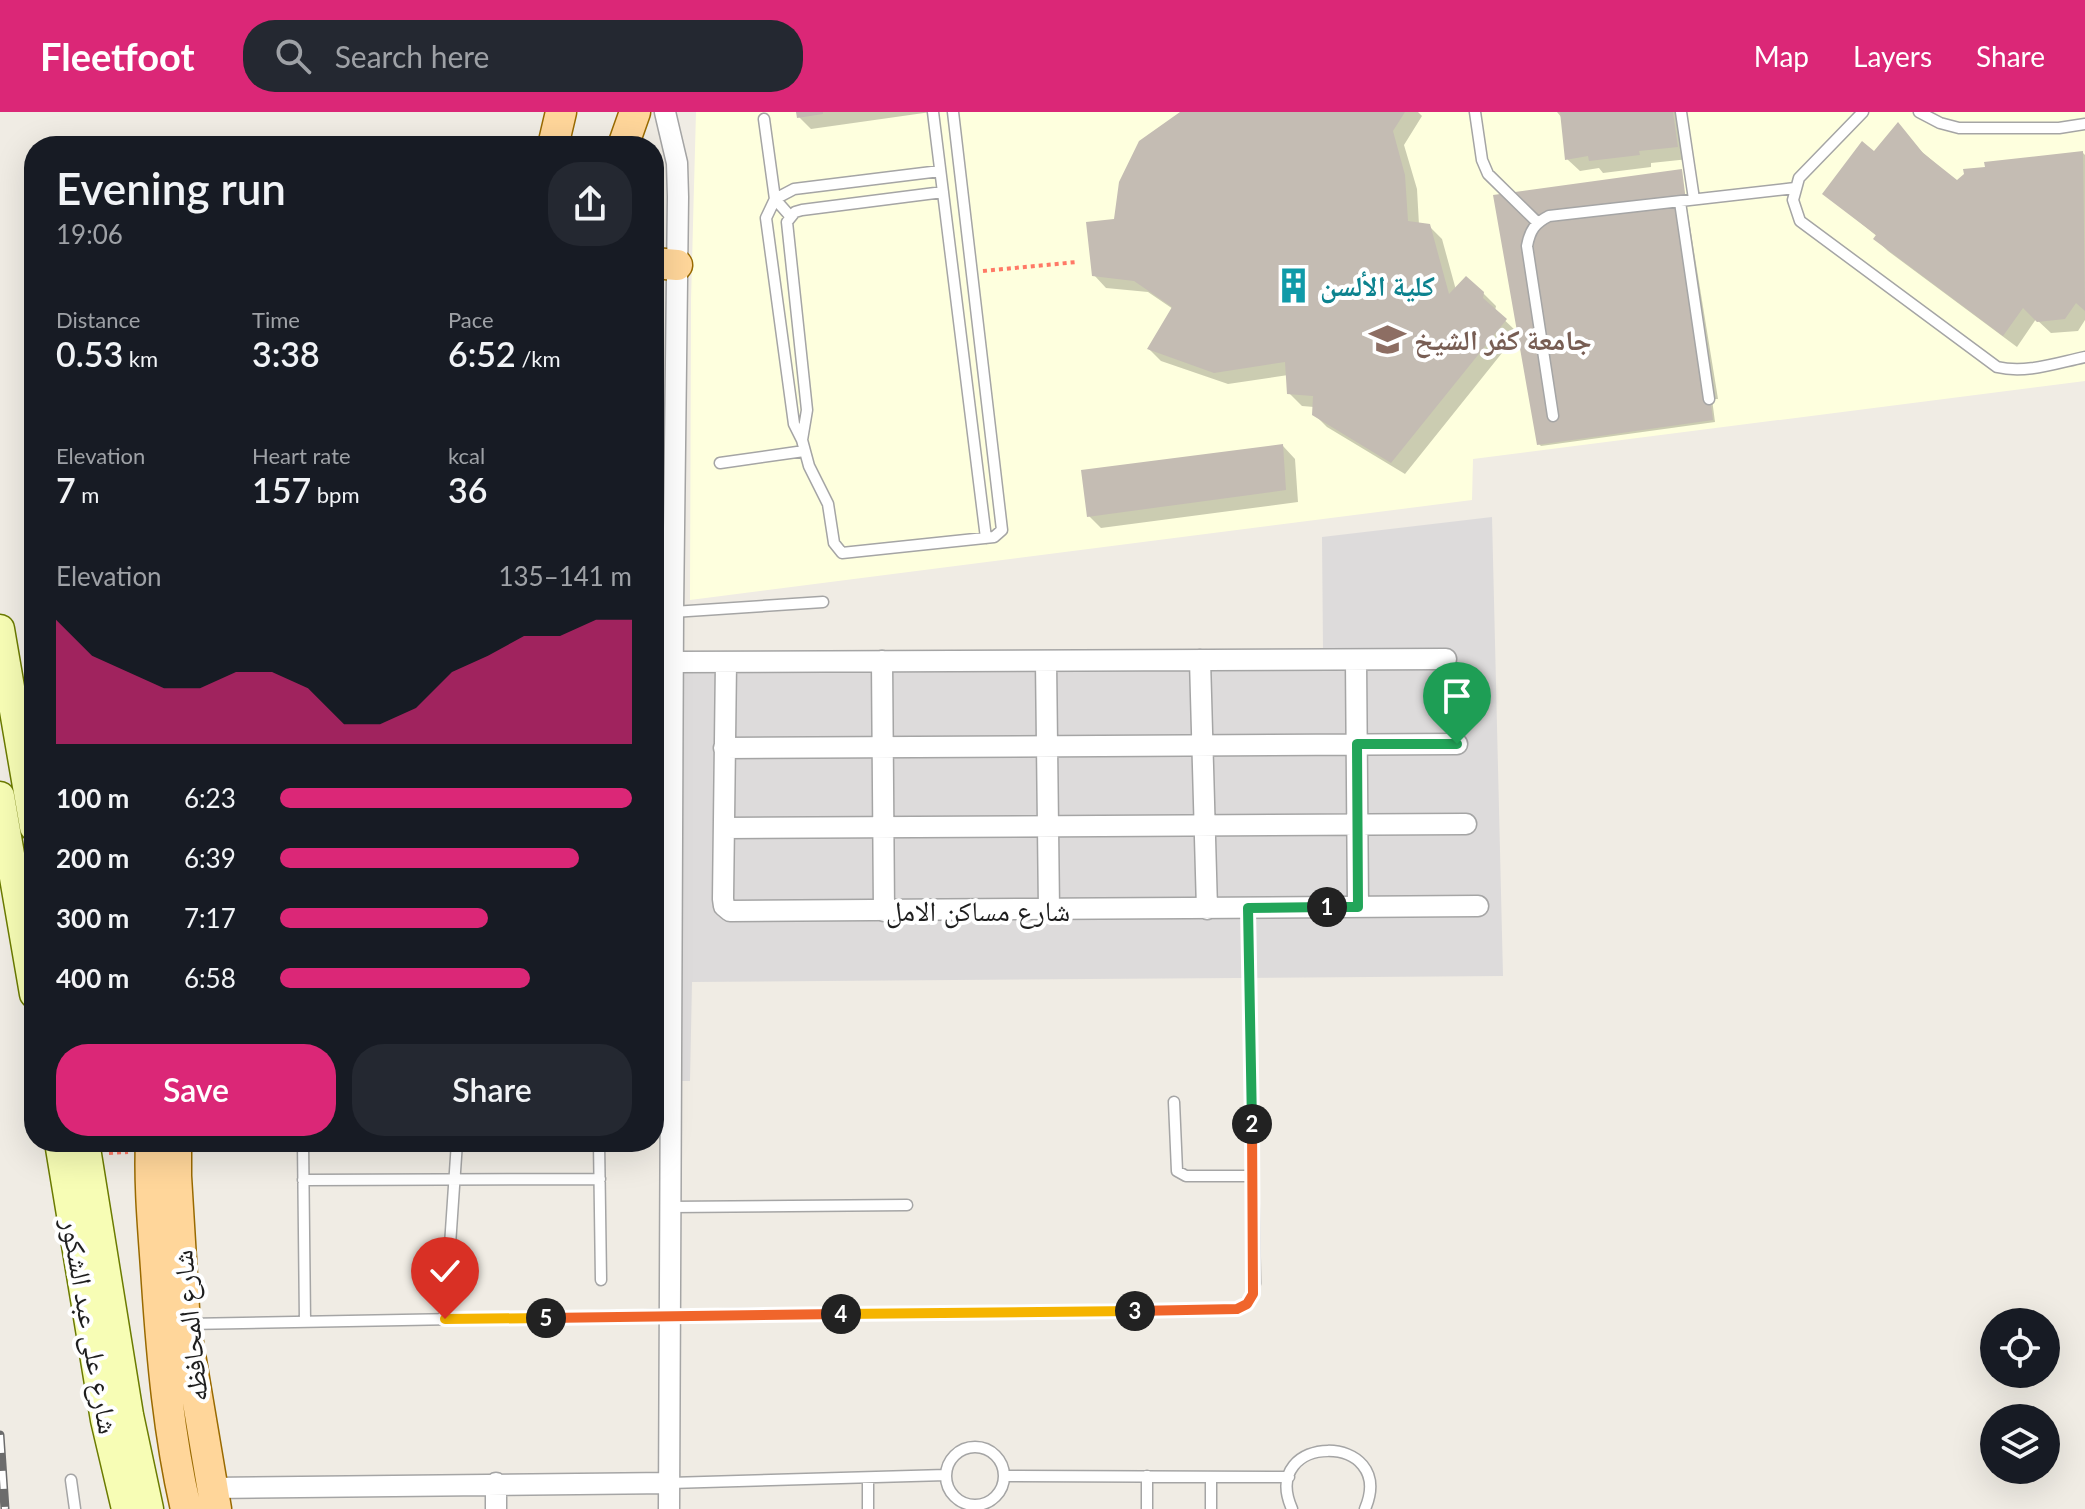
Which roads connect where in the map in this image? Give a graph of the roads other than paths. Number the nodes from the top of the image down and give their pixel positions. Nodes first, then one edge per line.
1 (561, 112) edge
2 (635, 112) edge
3 (665, 112) edge
4 (933, 112) edge
5 (953, 112) edge
6 (1475, 112) edge
7 (1681, 112) edge
8 (1863, 112) edge
9 (1919, 112) edge
10 (764, 119) dead end
11 (2085, 124) edge
12 (555, 136) edge
13 (627, 136) edge
14 (940, 171) junction
15 (1795, 188) junction
16 (943, 192) junction
17 (775, 199) junction
18 (1694, 199) junction
19 (1680, 202) junction
20 (790, 216) junction
21 (1537, 222) junction
22 (666, 264) edge
23 (2085, 357) edge
24 (1709, 399) dead end
25 (1553, 416) dead end
26 (803, 445) junction
27 (720, 463) dead end
28 (986, 538) junction
29 (823, 602) dead end
30 (667, 615) edge
31 (0, 629) edge
32 (1446, 659) dead end
33 (1200, 660) junction
34 (1356, 660) junction
35 (882, 661) junction
36 (1046, 661) junction
37 (673, 662) junction
38 (726, 662) junction
39 (1357, 744) junction
40 (1457, 744) dead end
41 (1202, 745) junction
42 (1047, 746) junction
43 (883, 747) junction
44 (724, 748) junction
45 (24, 769) edge
46 (0, 796) edge
47 (1466, 824) dead end
48 (1358, 825) junction
49 (1204, 826) junction
50 (883, 827) junction
51 (1048, 827) junction
52 (724, 828) junction
53 (664, 888) edge
54 (1478, 906) dead end
55 (1358, 907) junction
56 (1248, 908) junction
57 (1207, 909) junction
58 (1049, 910) junction
59 (884, 911) junction
60 (24, 936) edge
61 (664, 955) edge
62 (1174, 1102) dead end
63 (61, 1152) edge
64 (87, 1152) edge
65 (159, 1152) edge
66 (163, 1152) edge
67 (303, 1152) edge
68 (456, 1152) edge
69 (599, 1152) edge
70 (1253, 1176) junction
71 (600, 1179) junction
72 (303, 1180) junction
73 (454, 1180) junction
74 (907, 1205) dead end
75 (670, 1207) junction
76 (601, 1280) dead end
77 (670, 1315) junction
78 (445, 1319) junction
79 (305, 1322) junction
80 (185, 1325) junction
81 (946, 1475) junction
82 (1005, 1476) junction
83 (1147, 1476) junction
84 (1211, 1477) junction
85 (1289, 1477) junction
86 (868, 1478) junction
87 (71, 1480) dead end
88 (496, 1483) junction
89 (670, 1483) junction
90 (213, 1498) edge
91 (75, 1509) edge
92 (126, 1509) edge
93 (149, 1509) edge
94 (186, 1509) edge
95 (496, 1509) edge
96 (669, 1509) edge
97 (868, 1509) edge
98 (1147, 1509) edge
99 (1211, 1509) edge
100 (1292, 1509) edge
101 (1365, 1509) edge

1 - 12 main road
2 - 13 main road
3 - 22 street
4 - 14 lane
5 - 28 lane
6 - 21 lane
7 - 18 lane
8 - 15 lane
9 - 11 lane
10 - 17 lane
14 - 16 lane
14 - 17 lane
15 - 18 lane
15 - 23 lane
16 - 20 lane
16 - 28 lane
17 - 20 lane
17 - 26 lane
18 - 19 lane
19 - 21 lane
19 - 24 lane
20 - 26 lane
21 - 25 lane
22 - 30 street
26 - 27 lane
26 - 28 lane
29 - 30 lane
30 - 37 street
31 - 45 main road
32 - 34 street
33 - 34 street
33 - 36 street
33 - 41 street
34 - 39 street
35 - 36 street
35 - 38 street
35 - 43 street
36 - 42 street
37 - 38 street
37 - 53 street
38 - 44 street, شارع مساكن الامل
39 - 40 street
39 - 41 street
39 - 48 street
41 - 42 street
41 - 49 street
42 - 43 street
42 - 51 street
43 - 44 street
43 - 50 street
44 - 52 street, شارع مساكن الامل
46 - 60 main road
47 - 48 street
48 - 49 street
48 - 55 street
49 - 51 street
49 - 57 street
50 - 51 street
50 - 52 street
50 - 59 street
51 - 58 street
52 - 59 street, شارع مساكن الامل
54 - 55 street, شارع مساكن الامل
55 - 56 street, شارع مساكن الامل
56 - 57 street, شارع مساكن الامل
56 - 70 lane
57 - 58 street, شارع مساكن الامل
58 - 59 street, شارع مساكن الامل
61 - 75 street
62 - 70 lane
63 - 92 main road, شارع على عبد الشكور
64 - 93 main road, شارع على عبد الشكور
65 - 94 main road, شارع المحافظه
66 - 80 main road, شارع المحافظه
67 - 72 lane
68 - 73 lane
69 - 71 lane
70 - 77 lane
71 - 73 lane
71 - 76 lane
72 - 73 lane
72 - 79 lane
73 - 78 lane
74 - 75 lane
75 - 77 street
77 - 78 lane
77 - 89 street
78 - 79 lane
79 - 80 lane
80 - 90 main road, شارع المحافظه
81 - 82 lane
81 - 82 lane
81 - 86 lane
82 - 83 lane
83 - 84 lane
83 - 98 lane
84 - 85 lane
84 - 99 lane
85 - 100 lane
85 - 101 lane
86 - 89 lane
86 - 97 lane
87 - 91 lane
88 - 89 street
88 - 90 street
88 - 95 street
89 - 96 street

